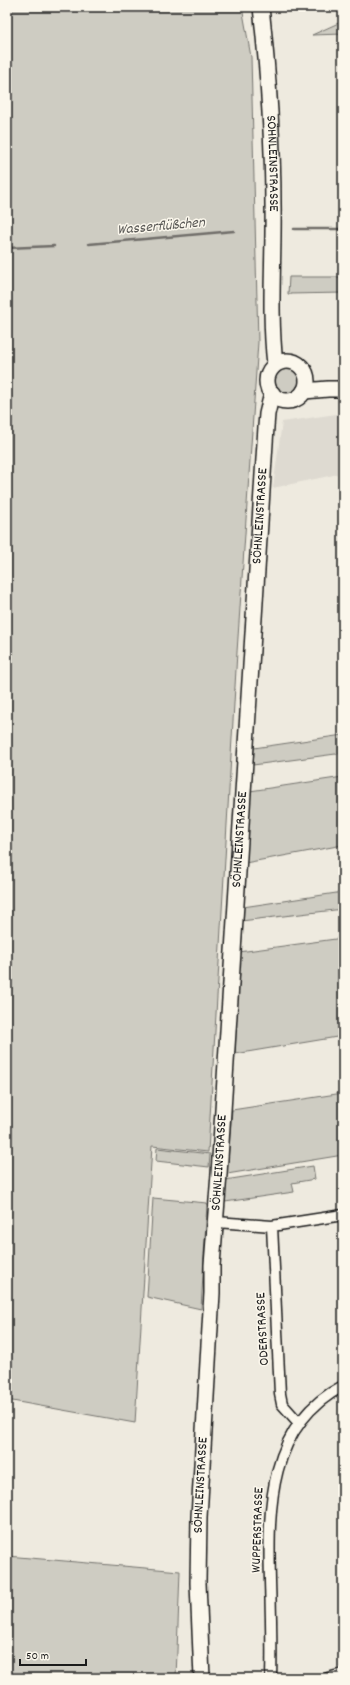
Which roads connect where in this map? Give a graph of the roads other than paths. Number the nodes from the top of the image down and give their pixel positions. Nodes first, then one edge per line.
1 (261, 7) edge
2 (272, 321) junction
3 (293, 362) junction
4 (275, 364) junction
5 (306, 376) junction
6 (342, 389) edge
7 (304, 392) junction
8 (272, 393) junction
9 (287, 401) junction
10 (266, 433) junction
11 (343, 1215) edge
12 (216, 1222) junction
13 (272, 1226) junction
14 (343, 1386) edge
15 (299, 1423) junction
16 (343, 1674) edge
17 (202, 1678) edge
18 (271, 1678) edge
19 (328, 1678) edge

1 - 2 street, SÖHNLEINSTRASSE
2 - 3 street, SÖHNLEINSTRASSE
2 - 4 street, SÖHNLEINSTRASSE
3 - 4 street
3 - 5 street
4 - 8 street
5 - 6 street
5 - 7 street
6 - 7 street
7 - 9 street
8 - 9 street
8 - 10 street, SÖHNLEINSTRASSE
9 - 10 street, SÖHNLEINSTRASSE
10 - 12 street, SÖHNLEINSTRASSE
11 - 13 street
12 - 13 street
12 - 17 street, SÖHNLEINSTRASSE
13 - 15 street, ODERSTRASSE
14 - 15 street, WUPPERSTRASSE
15 - 18 street, WUPPERSTRASSE
16 - 19 street

